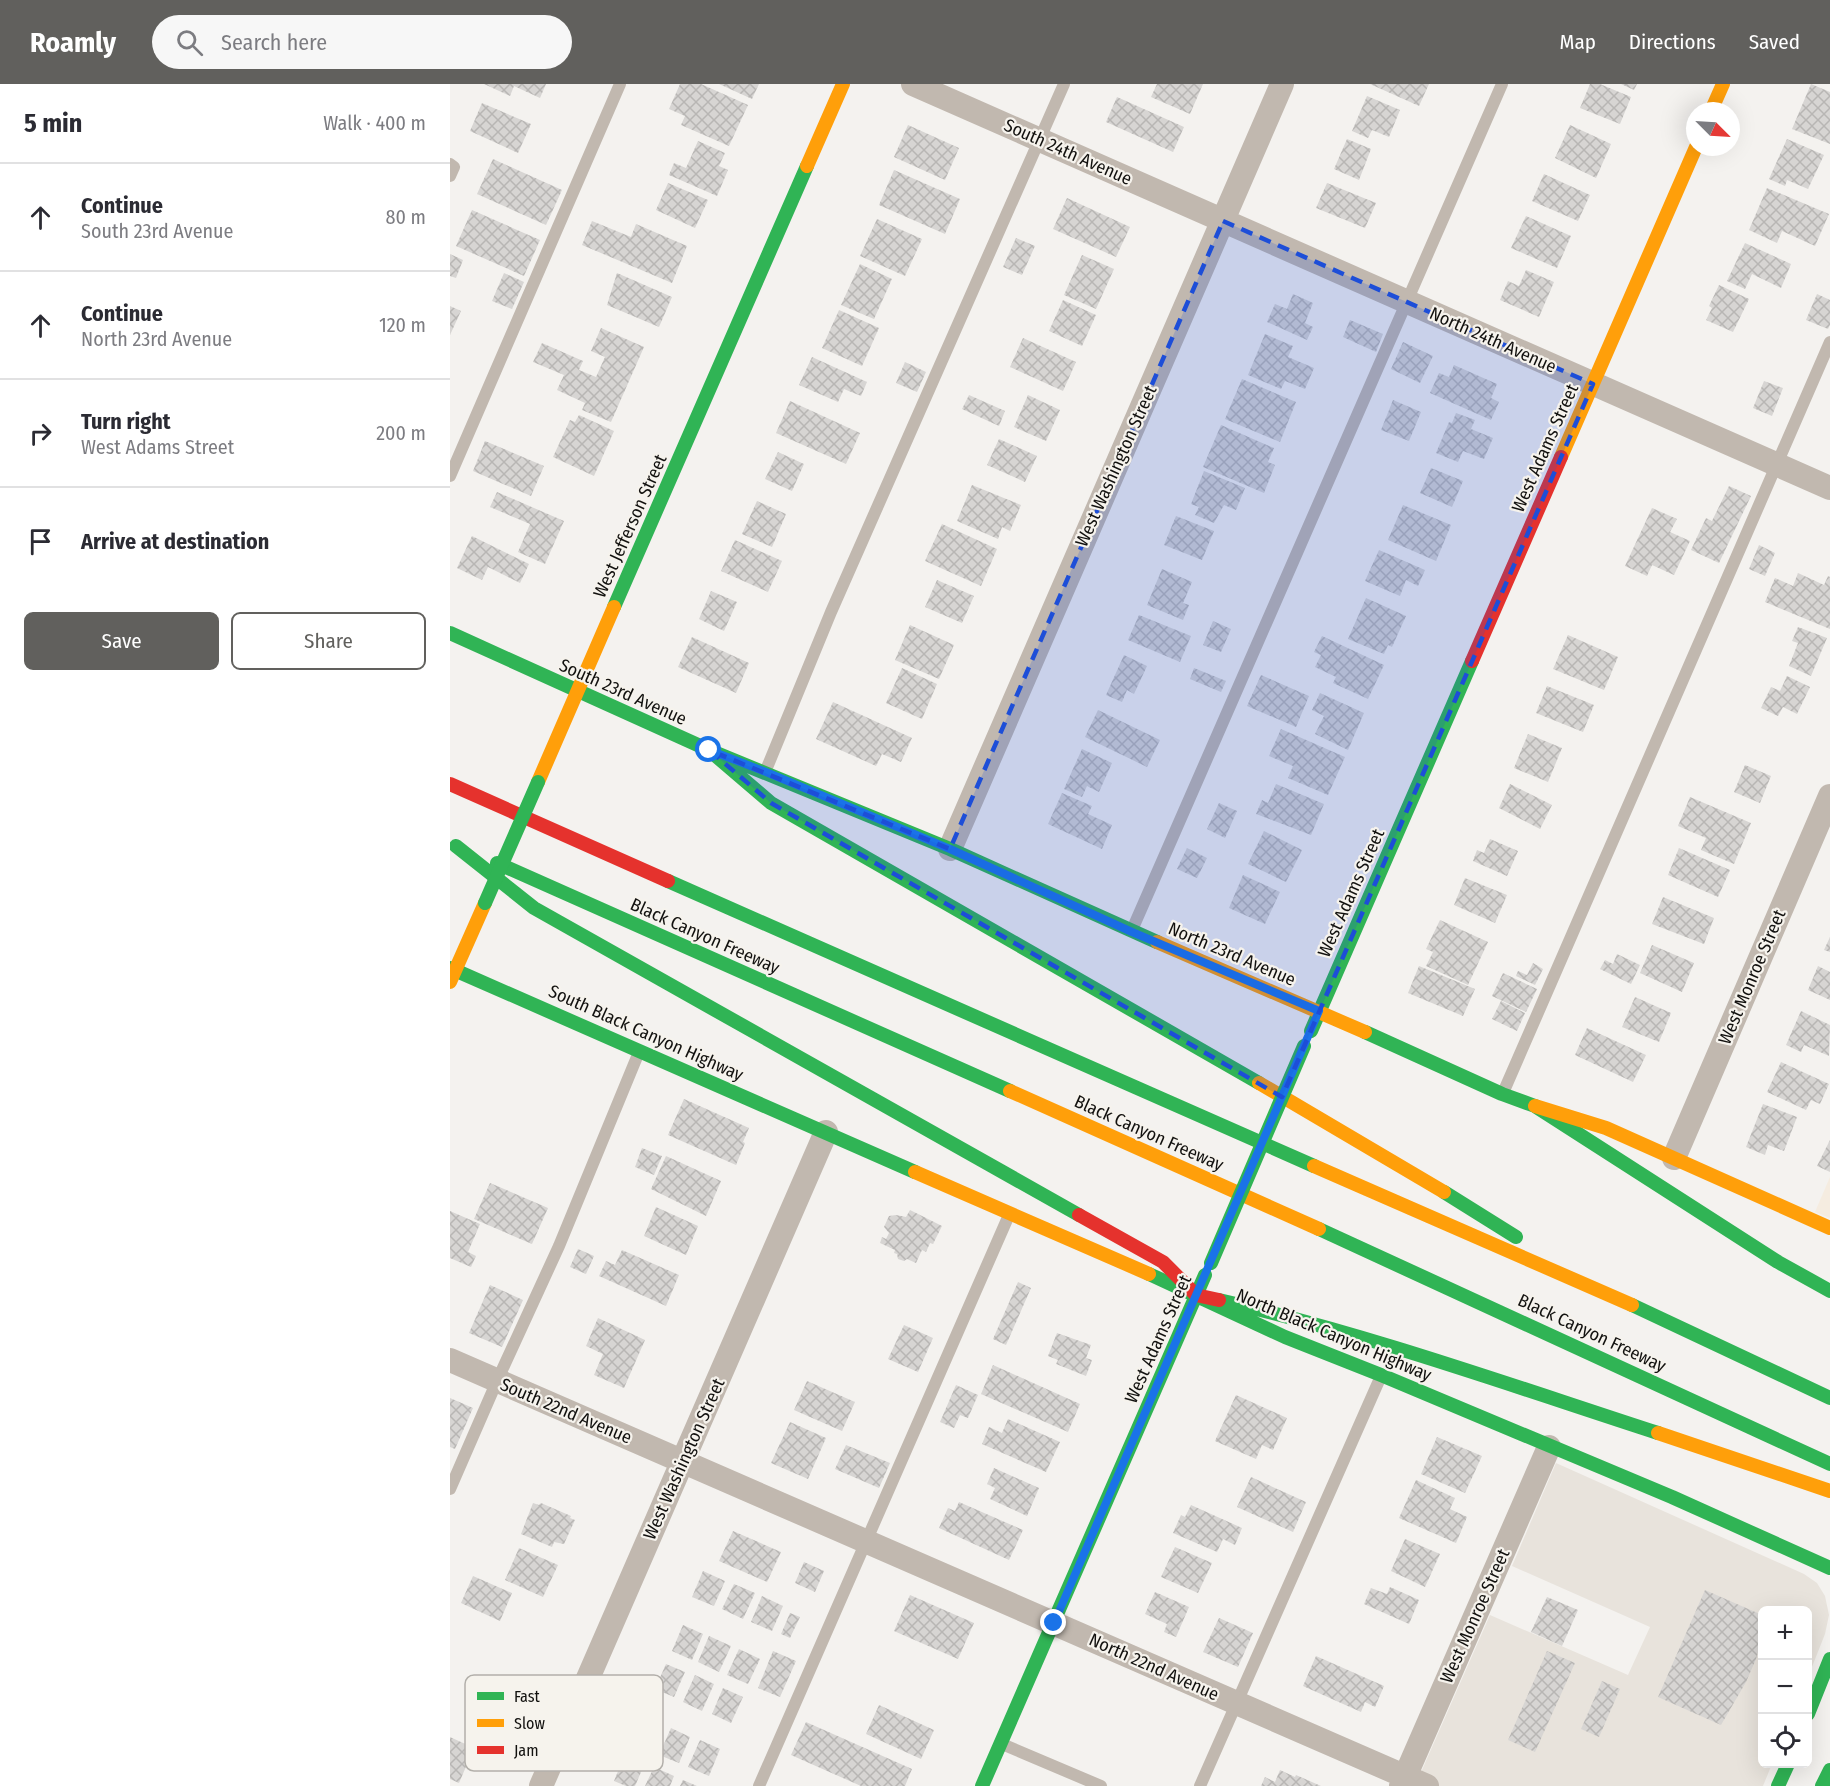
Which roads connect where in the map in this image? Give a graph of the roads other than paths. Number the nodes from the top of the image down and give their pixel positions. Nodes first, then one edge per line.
1 (620, 84) edge
2 (843, 84) edge
3 (913, 84) edge
4 (1064, 84) edge
5 (1282, 84) edge
6 (1502, 84) edge
7 (1723, 84) edge
8 (1715, 102) edge
9 (1041, 140) junction
10 (1692, 156) edge
11 (450, 164) edge
12 (450, 176) edge
13 (1223, 221) junction
14 (1406, 302) junction
15 (1830, 342) edge
16 (1593, 384) junction
17 (1776, 465) junction
18 (450, 476) edge
19 (1830, 488) edge
20 (450, 633) edge
21 (577, 691) junction
22 (709, 750) junction
23 (766, 772) junction
24 (450, 784) edge
25 (1830, 796) edge
26 (453, 844) edge
27 (950, 849) junction
28 (1132, 932) junction
29 (452, 974) edge
30 (1319, 1011) junction
31 (640, 1051) junction
32 (1502, 1094) junction
33 (1535, 1107) junction
34 (826, 1132) junction
35 (1674, 1158) junction
36 (1010, 1213) junction
37 (1830, 1228) edge
38 (1588, 1284) junction
39 (1830, 1291) edge
40 (1196, 1295) junction
41 (450, 1360) edge
42 (1381, 1375) junction
43 (496, 1381) junction
44 (1830, 1398) edge
45 (1549, 1447) junction
46 (683, 1461) junction
47 (1830, 1464) edge
48 (450, 1489) edge
49 (1830, 1491) edge
50 (866, 1541) junction
51 (1830, 1568) edge
52 (1054, 1623) junction
53 (1830, 1659) edge
54 (589, 1675) edge
55 (1236, 1704) junction
56 (1812, 1704) edge
57 (1001, 1743) junction
58 (1786, 1768) edge
59 (1830, 1770) edge
60 (548, 1771) edge
61 (1411, 1783) edge
62 (541, 1786) edge
63 (759, 1786) edge
64 (982, 1786) edge
65 (1101, 1786) edge
66 (1200, 1786) edge
67 (1778, 1786) edge
68 (1822, 1786) edge

1 - 18 lane
2 - 21 main road, West Jefferson Street
3 - 9 street, South 24th Avenue
4 - 9 lane
5 - 13 street, West Washington Street
6 - 14 lane
7 - 8 main road
9 - 13 street, South 24th Avenue
9 - 23 lane
10 - 16 main road, West Adams Street
11 - 12 lane
13 - 14 street, North 24th Avenue
13 - 27 street, West Washington Street
14 - 16 street, North 24th Avenue
14 - 28 lane
15 - 17 lane
16 - 17 street, North 24th Avenue
16 - 30 main road, West Adams Street
17 - 19 street, North 24th Avenue
17 - 32 lane
20 - 21 main road, South 23rd Avenue
21 - 22 main road, South 23rd Avenue
21 - 29 main road, West Jefferson Street, bridge
22 - 23 main road, South 23rd Avenue
22 - 38 main road
23 - 27 main road, South 23rd Avenue
24 - 38 main road, Black Canyon Freeway
25 - 35 street, West Monroe Street
26 - 40 main road
26 - 47 main road, Black Canyon Freeway
27 - 28 main road, North 23rd Avenue
28 - 30 main road, North 23rd Avenue
29 - 31 main road, South Black Canyon Highway
30 - 32 main road, North 23rd Avenue
30 - 40 main road, West Adams Street, bridge
31 - 34 main road, South Black Canyon Highway
31 - 43 lane
32 - 33 main road, North 23rd Avenue
33 - 35 main road
33 - 39 main road
34 - 36 main road, North Black Canyon Highway
34 - 46 street, West Washington Street
35 - 37 main road
36 - 40 main road, North Black Canyon Highway
36 - 50 lane
38 - 44 main road, Black Canyon Freeway
40 - 42 main road, North Black Canyon Highway
40 - 49 main road
40 - 52 main road, West Adams Street
41 - 43 street, South 22nd Avenue
42 - 45 main road, North Black Canyon Highway
42 - 55 lane
43 - 46 street, South 22nd Avenue
43 - 48 lane
45 - 51 main road, North Black Canyon Highway
45 - 61 street, West Monroe Street
46 - 50 street, North 22nd Avenue
46 - 54 street, West Washington Street
50 - 52 street, North 22nd Avenue
50 - 63 lane
52 - 55 street, North 22nd Avenue
52 - 57 main road, West Adams Street
53 - 56 main road
55 - 61 street, North 22nd Avenue
55 - 66 lane
57 - 64 main road, West Adams Street
57 - 65 lane
58 - 67 main road
59 - 68 main road
60 - 62 street, West Washington Street

